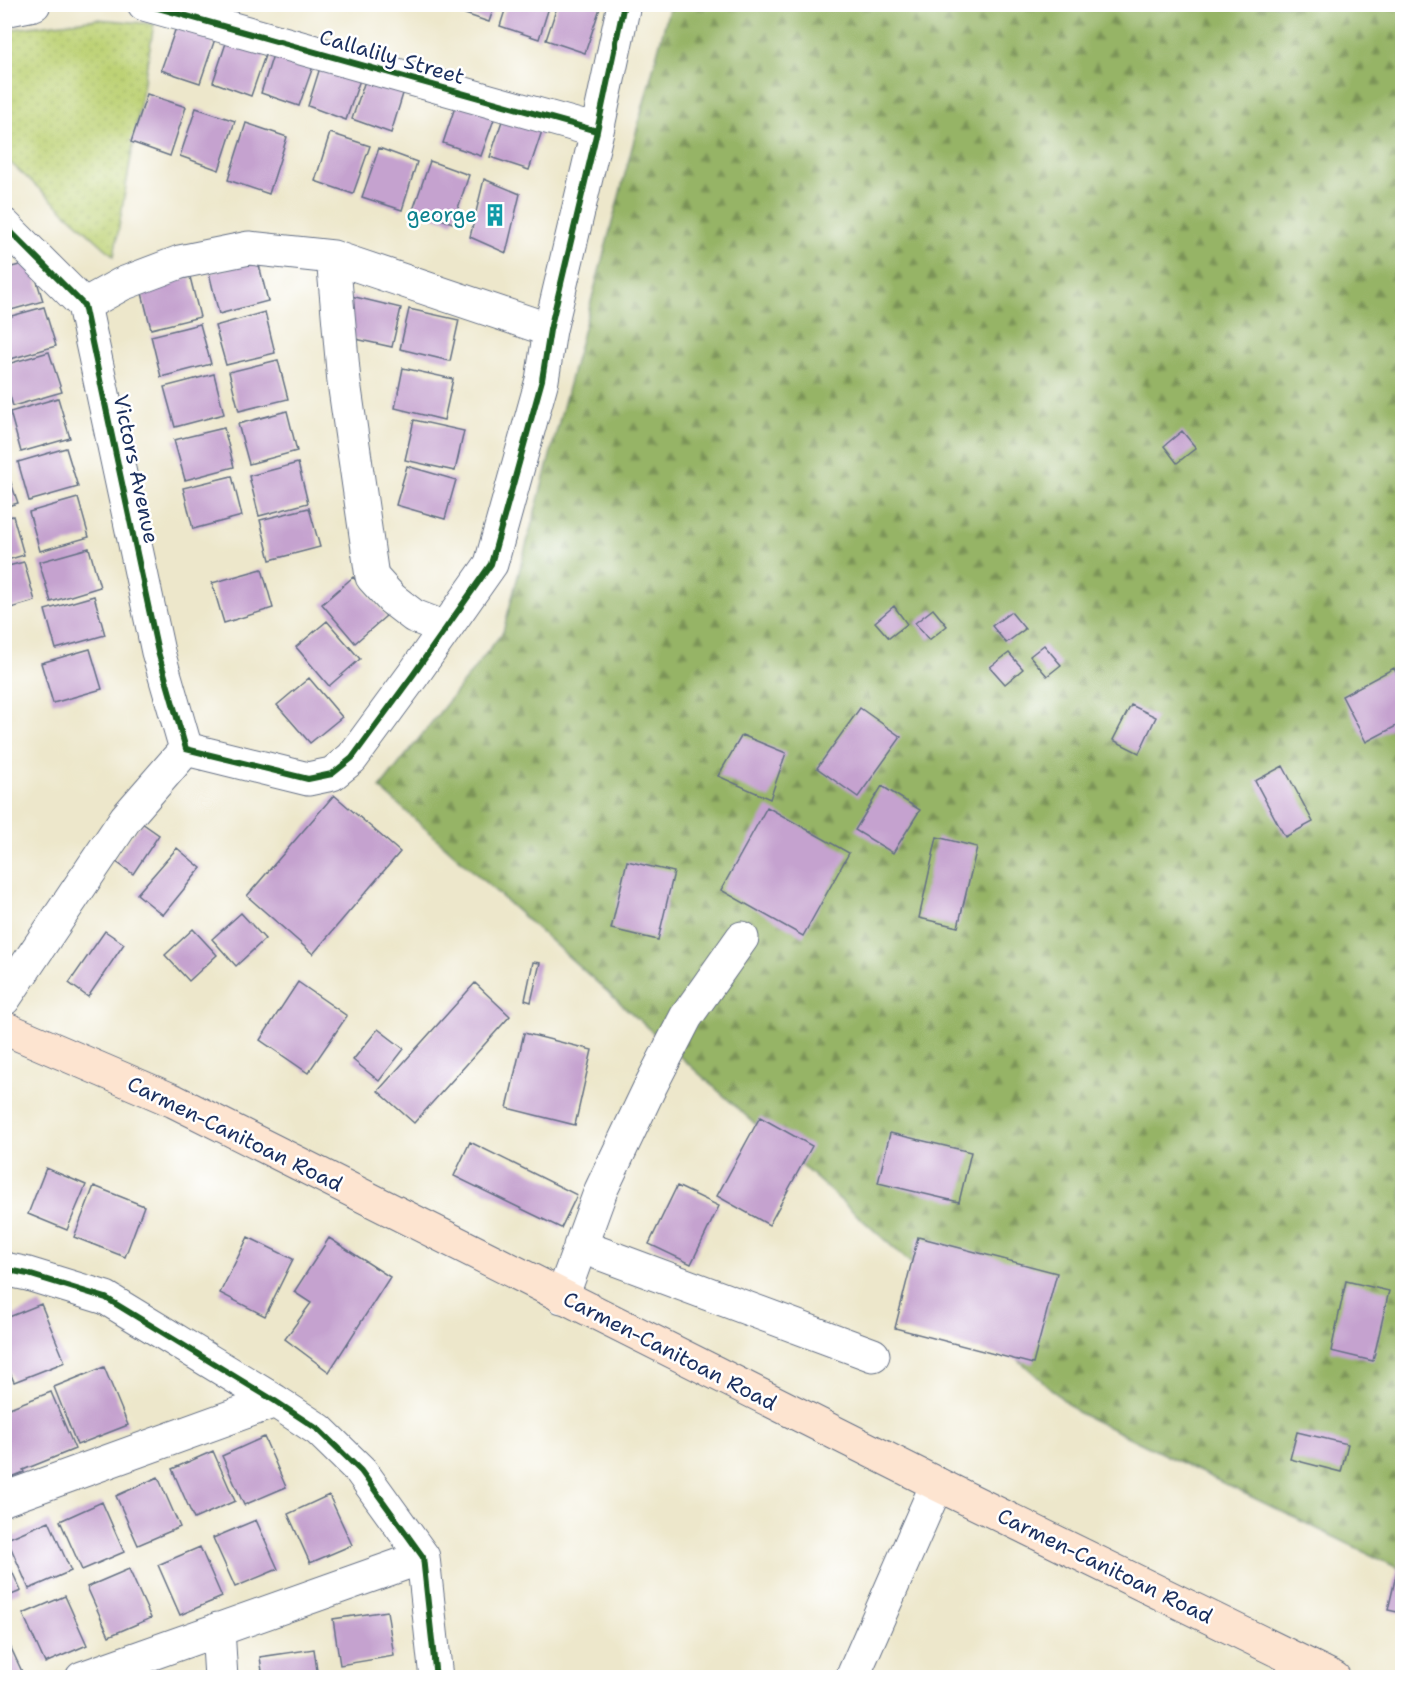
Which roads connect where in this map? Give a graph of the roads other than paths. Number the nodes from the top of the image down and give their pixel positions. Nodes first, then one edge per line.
1 (34, 4) edge
2 (144, 4) edge
3 (624, 4) edge
4 (4, 10) edge
5 (597, 131) junction
6 (4, 225) edge
7 (333, 257) junction
8 (84, 305) junction
9 (550, 330) junction
10 (445, 628) junction
11 (186, 749) junction
12 (742, 938) dead end
13 (4, 999) edge
14 (4, 1028) edge
15 (580, 1246) junction
16 (12, 1275) edge
17 (562, 1297) junction
18 (873, 1355) dead end
19 (275, 1401) junction
20 (937, 1484) junction
21 (4, 1499) edge
22 (423, 1557) junction
23 (218, 1629) junction
24 (82, 1677) edge
25 (221, 1677) edge
26 (436, 1677) edge
27 (852, 1677) edge
28 (1334, 1677) edge

1 - 4 street
2 - 5 street, Callalily Street
3 - 5 street
5 - 9 street
6 - 8 street
7 - 8 street
7 - 9 street
7 - 10 street
8 - 11 street, Victors Avenue
9 - 10 street
10 - 11 street
11 - 13 street
12 - 15 street
14 - 17 main road, Carmen-Canitoan Road
15 - 17 street
15 - 18 street
16 - 19 street
17 - 20 main road, Carmen-Canitoan Road
19 - 21 street
19 - 22 street
20 - 27 street
20 - 28 main road, Carmen-Canitoan Road
22 - 23 street
22 - 26 street
23 - 24 street
23 - 25 street

